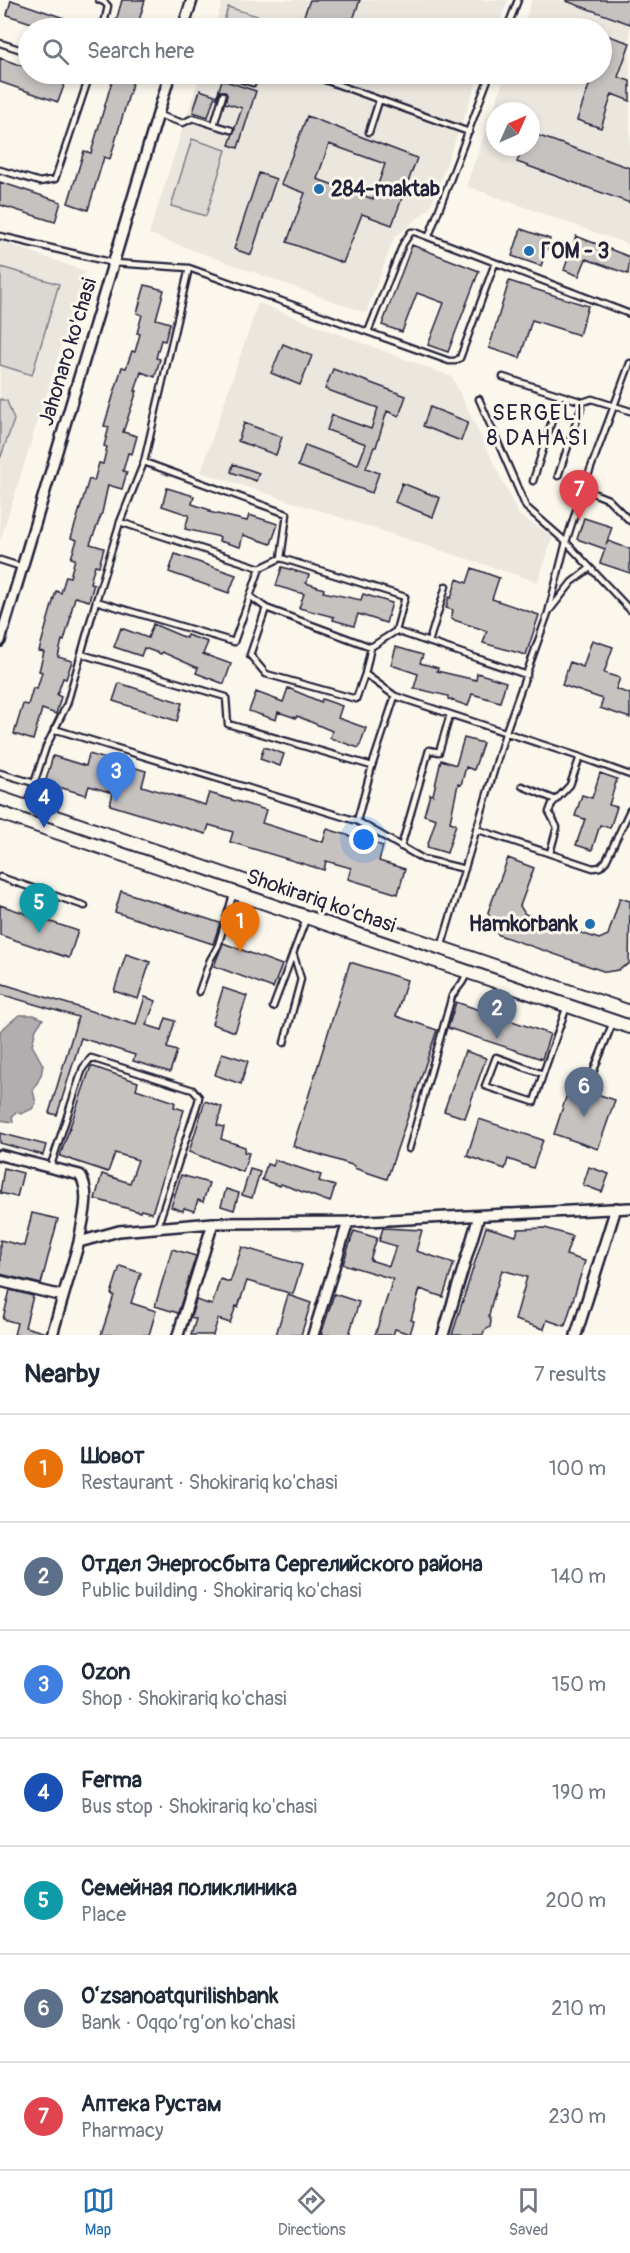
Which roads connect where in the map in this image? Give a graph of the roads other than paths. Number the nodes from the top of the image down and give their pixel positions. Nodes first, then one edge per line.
1 (99, 0) edge
2 (192, 0) edge
3 (518, 0) edge
4 (105, 18) edge
5 (186, 18) edge
6 (511, 18) edge
7 (0, 43) edge
8 (18, 49) edge
9 (87, 84) edge
10 (167, 84) edge
11 (335, 84) edge
12 (486, 84) edge
13 (223, 95) dead end
14 (379, 101) junction
15 (158, 115) junction
16 (214, 125) junction
17 (231, 130) dead end
18 (369, 132) dead end
19 (469, 132) junction
20 (0, 170) edge
21 (0, 236) edge
22 (429, 236) junction
23 (114, 263) junction
24 (495, 263) junction
25 (189, 268) junction
26 (630, 315) edge
27 (368, 332) junction
28 (630, 363) edge
29 (502, 377) dead end
30 (560, 395) junction
31 (478, 399) dead end
32 (583, 402) junction
33 (614, 406) junction
34 (630, 411) edge
35 (144, 462) junction
36 (558, 476) dead end
37 (533, 481) dead end
38 (583, 489) junction
39 (630, 521) edge
40 (120, 522) junction
41 (566, 542) junction
42 (281, 558) junction
43 (0, 560) edge
44 (22, 567) junction
45 (260, 568) junction
46 (590, 568) junction
47 (446, 586) dead end
48 (251, 597) junction
49 (96, 601) junction
50 (266, 608) junction
51 (630, 610) edge
52 (548, 613) junction
53 (396, 631) junction
54 (0, 641) edge
55 (429, 642) junction
56 (370, 647) junction
57 (81, 654) junction
58 (365, 674) junction
59 (527, 675) junction
60 (395, 696) junction
61 (450, 715) junction
62 (54, 729) junction
63 (505, 734) junction
64 (580, 757) junction
65 (372, 766) junction
66 (0, 773) edge
67 (630, 775) edge
68 (34, 783) junction
69 (522, 786) dead end
70 (0, 798) edge
71 (556, 800) junction
72 (27, 807) junction
73 (630, 810) edge
74 (0, 813) edge
75 (357, 821) junction
76 (476, 829) junction
77 (401, 847) junction
78 (550, 853) junction
79 (465, 869) junction
80 (0, 877) edge
81 (234, 892) junction
82 (85, 906) dead end
83 (307, 916) junction
84 (441, 948) junction
85 (293, 953) junction
86 (472, 958) junction
87 (468, 971) junction
88 (199, 992) dead end
89 (572, 992) junction
90 (567, 1005) junction
91 (273, 1007) dead end
92 (624, 1010) edge
93 (613, 1020) junction
94 (630, 1027) edge
95 (284, 1043) dead end
96 (543, 1074) junction
97 (592, 1075) dead end
98 (409, 1149) dead end
99 (0, 1155) edge
100 (50, 1167) junction
101 (616, 1208) junction
102 (630, 1208) edge
103 (479, 1216) junction
104 (348, 1222) junction
105 (213, 1223) junction
106 (157, 1228) junction
107 (79, 1242) junction
108 (0, 1281) edge
109 (63, 1296) junction
110 (52, 1335) edge
111 (178, 1335) edge
112 (313, 1335) edge
113 (443, 1335) edge
114 (576, 1335) edge

1 - 4 lane
2 - 5 street
3 - 6 lane
7 - 8 lane
9 - 20 lane
10 - 15 street, Jahonaro ko'chasi
11 - 14 lane
12 - 19 lane
13 - 16 lane
14 - 18 lane
14 - 19 lane
15 - 16 lane
15 - 23 street, Jahonaro ko'chasi
16 - 17 lane
19 - 22 lane
21 - 23 lane
22 - 24 lane
22 - 27 lane
23 - 25 lane
23 - 44 street, Jahonaro ko'chasi
24 - 26 lane
24 - 27 lane
25 - 27 lane
25 - 35 lane
28 - 33 lane
29 - 30 lane
30 - 32 lane
30 - 37 lane
31 - 41 lane
32 - 33 lane
32 - 36 lane
33 - 34 lane
33 - 38 lane
35 - 40 lane
35 - 42 lane
38 - 39 lane
38 - 41 lane
40 - 45 lane
40 - 49 lane
41 - 46 lane
41 - 52 lane
42 - 45 lane
42 - 53 lane
43 - 44 lane
44 - 54 street, Jahonaro ko'chasi
45 - 48 lane
46 - 51 lane
46 - 52 lane
47 - 55 lane
48 - 49 lane
48 - 50 lane
49 - 57 lane
50 - 56 lane
50 - 58 lane
52 - 59 lane
53 - 55 lane
53 - 56 lane
55 - 59 lane
56 - 58 lane
57 - 62 lane
57 - 65 lane
58 - 60 lane
59 - 63 lane
60 - 61 lane
60 - 65 lane
61 - 63 lane
61 - 77 lane
62 - 68 lane
62 - 75 lane
63 - 64 lane
63 - 76 lane
64 - 67 lane
64 - 71 lane
65 - 75 lane
66 - 68 lane
68 - 72 lane
69 - 71 lane
70 - 72 main road, Shokirariq ko'chasi
71 - 78 lane
72 - 84 main road, Shokirariq ko'chasi
73 - 78 lane
74 - 81 main road, Shokirariq ko'chasi
75 - 77 lane
76 - 78 lane
76 - 79 lane
77 - 79 lane
79 - 84 lane
80 - 82 lane
81 - 83 main road, Shokirariq ko'chasi
81 - 88 lane
83 - 85 lane
83 - 87 main road, Shokirariq ko'chasi
84 - 86 main road, Shokirariq ko'chasi
85 - 91 lane
85 - 95 lane
86 - 87 lane
86 - 89 main road, Shokirariq ko'chasi
87 - 90 main road, Shokirariq ko'chasi
87 - 98 lane
89 - 90 lane
89 - 92 main road, Shokirariq ko'chasi
90 - 93 main road, Shokirariq ko'chasi
90 - 96 lane
92 - 93 lane
93 - 94 main road, Shokirariq ko'chasi
93 - 97 lane
96 - 96 lane
99 - 100 street
100 - 106 lane
100 - 107 street
101 - 102 street
101 - 103 street
101 - 114 street
103 - 104 street
103 - 113 street
104 - 105 street
104 - 112 street
105 - 106 street
105 - 111 street
106 - 107 street
107 - 109 street
108 - 109 street
109 - 110 street

